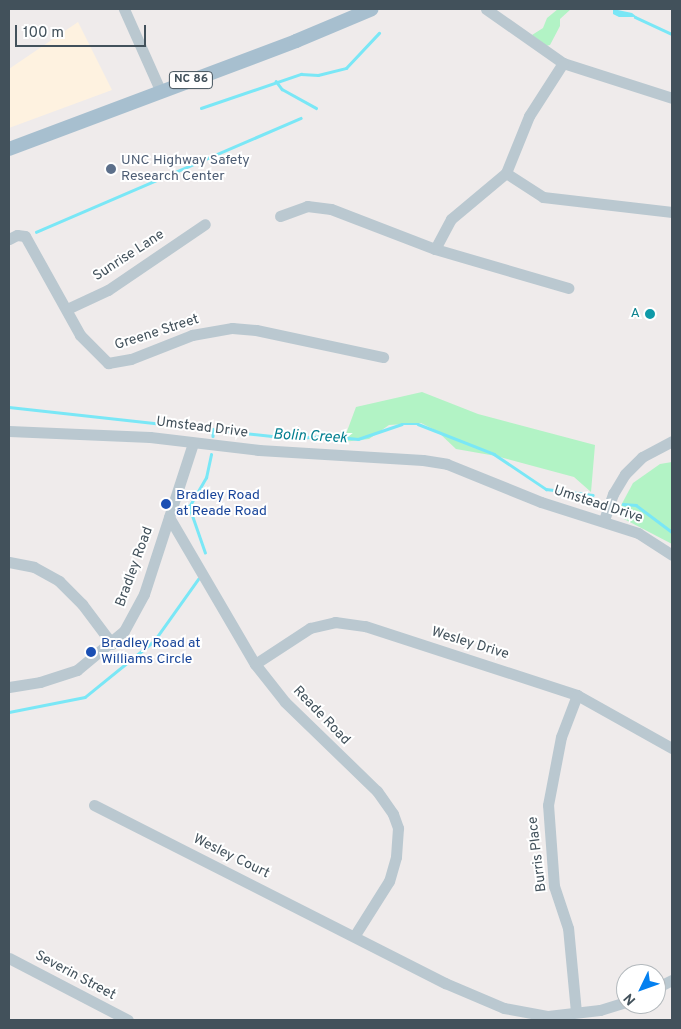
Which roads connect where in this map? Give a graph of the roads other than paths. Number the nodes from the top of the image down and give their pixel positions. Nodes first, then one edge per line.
1 (124, 9) edge
2 (372, 9) edge
3 (486, 9) edge
4 (563, 63) junction
5 (161, 92) junction
6 (672, 98) edge
7 (9, 149) edge
8 (506, 173) junction
9 (672, 212) edge
10 (280, 216) dead end
11 (205, 224) dead end
12 (9, 239) edge
13 (435, 249) junction
14 (568, 288) dead end
15 (67, 309) junction
16 (383, 357) dead end
17 (9, 431) edge
18 (672, 441) edge
19 (193, 443) junction
20 (169, 517) junction
21 (604, 520) junction
22 (672, 555) edge
23 (9, 562) edge
24 (112, 644) junction
25 (255, 664) junction
26 (9, 687) edge
27 (577, 695) junction
28 (672, 748) edge
29 (94, 805) dead end
30 (355, 936) junction
31 (9, 958) edge
32 (616, 1005) edge
33 (576, 1012) junction
34 (128, 1020) edge

1 - 5 street
2 - 5 main road, NC 86
3 - 4 street
4 - 6 street
4 - 8 street
5 - 7 main road, NC 86
8 - 9 street
8 - 13 street
10 - 13 street
11 - 15 street, Sunrise Lane
12 - 15 street, Greene Street
13 - 14 street
15 - 16 street, Greene Street
17 - 19 street, Umstead Drive
18 - 21 street
19 - 20 street, Bradley Road
19 - 21 street, Umstead Drive
20 - 24 street, Bradley Road
20 - 25 street, Reade Road
21 - 22 street, Umstead Drive
23 - 24 street
24 - 26 street, Bradley Road
25 - 27 street, Wesley Drive
25 - 30 street, Reade Road
27 - 28 street, Wesley Drive
27 - 33 street, Burris Place
29 - 30 street, Wesley Court
30 - 33 street
31 - 34 street, Severin Street
32 - 33 street

